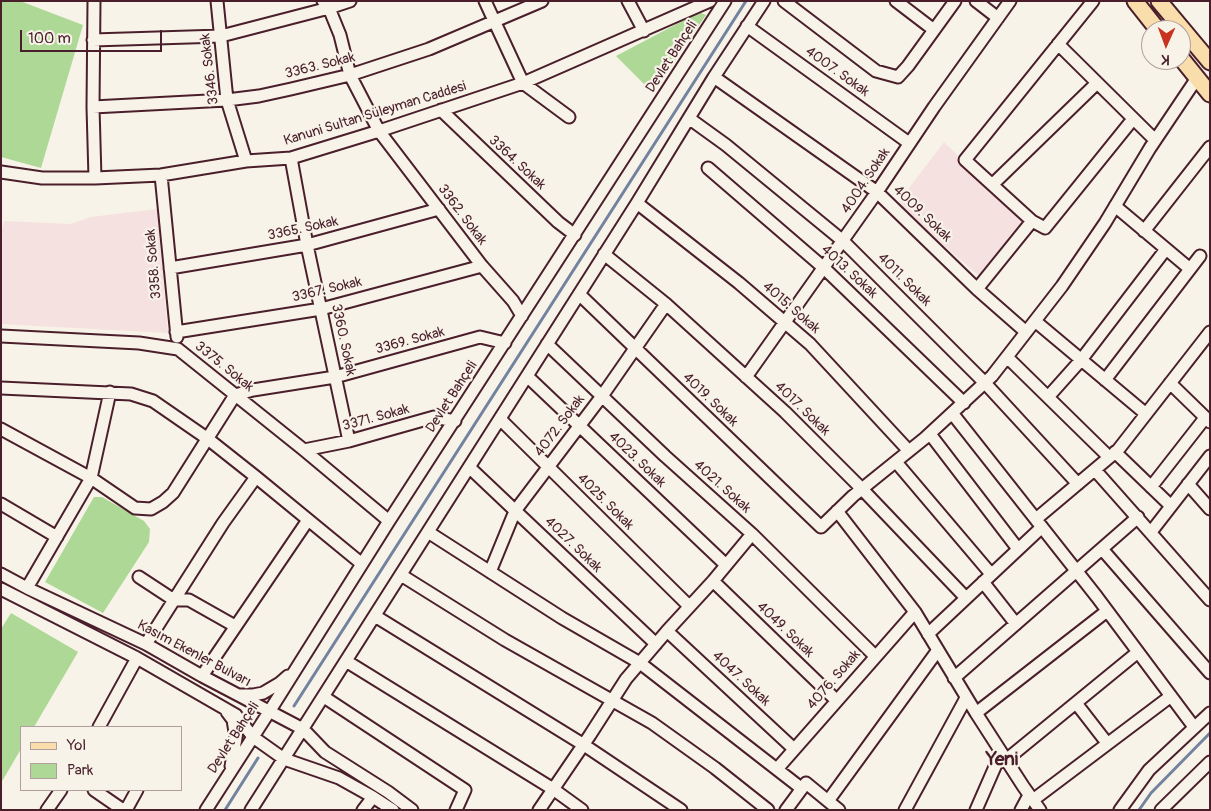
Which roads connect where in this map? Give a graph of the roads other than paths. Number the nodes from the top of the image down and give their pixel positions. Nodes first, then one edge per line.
1 (94, 1) edge
2 (217, 1) edge
3 (350, 1) edge
4 (484, 1) edge
5 (542, 1) edge
6 (628, 1) edge
7 (764, 1) edge
8 (784, 1) edge
9 (896, 1) edge
10 (955, 1) edge
11 (976, 1) edge
12 (1010, 1) edge
13 (1093, 1) edge
14 (1135, 1) edge
15 (1159, 1) edge
16 (718, 2) edge
17 (326, 5) edge
18 (998, 18) junction
19 (1150, 20) edge
20 (494, 21) junction
21 (747, 26) junction
22 (934, 30) junction
23 (644, 31) junction
24 (221, 36) junction
25 (93, 40) junction
26 (1058, 44) junction
27 (1210, 62) edge
28 (1191, 70) edge
29 (350, 75) junction
30 (714, 77) junction
31 (1197, 78) junction
32 (523, 83) junction
33 (1097, 83) junction
34 (1210, 94) edge
35 (227, 100) junction
36 (93, 107) junction
37 (441, 110) junction
38 (569, 117) dead end
39 (690, 118) junction
40 (1133, 119) junction
41 (379, 131) junction
42 (1155, 140) junction
43 (909, 142) junction
44 (1210, 147) edge
45 (291, 158) junction
46 (246, 161) junction
47 (708, 168) dead end
48 (1, 172) edge
49 (161, 175) junction
50 (95, 178) junction
51 (993, 184) junction
52 (877, 192) junction
53 (637, 203) junction
54 (1115, 206) junction
55 (439, 209) junction
56 (1032, 221) junction
57 (1144, 230) junction
58 (575, 235) junction
59 (843, 241) junction
60 (307, 246) junction
61 (1166, 249) junction
62 (604, 254) junction
63 (1200, 256) dead end
64 (482, 266) junction
65 (170, 268) junction
66 (824, 268) junction
67 (1190, 269) junction
68 (977, 289) junction
69 (579, 294) junction
70 (666, 304) junction
71 (321, 308) junction
72 (522, 316) junction
73 (1035, 321) junction
74 (785, 322) junction
75 (176, 332) junction
76 (1026, 332) junction
77 (1210, 332) edge
78 (1, 336) edge
79 (505, 343) junction
80 (547, 344) junction
81 (178, 349) junction
82 (635, 349) junction
83 (1007, 357) junction
84 (1081, 360) junction
85 (335, 376) junction
86 (527, 376) junction
87 (746, 377) junction
88 (1105, 380) junction
89 (986, 382) junction
90 (1170, 383) junction
91 (1, 388) edge
92 (110, 392) junction
93 (235, 395) junction
94 (602, 396) junction
95 (1048, 397) junction
96 (964, 403) junction
97 (952, 413) junction
98 (1146, 414) junction
99 (500, 419) junction
100 (1208, 420) edge
101 (455, 421) junction
102 (580, 426) junction
103 (1, 429) edge
104 (930, 434) junction
105 (208, 439) junction
106 (349, 441) junction
107 (304, 450) junction
108 (909, 451) junction
109 (1112, 455) junction
110 (1210, 456) edge
111 (896, 462) junction
112 (469, 467) junction
113 (548, 467) junction
114 (1095, 470) junction
115 (256, 477) junction
116 (91, 478) junction
117 (1078, 484) junction
118 (1188, 484) junction
119 (1151, 487) junction
120 (862, 489) junction
121 (1, 504) edge
122 (1171, 506) junction
123 (1210, 508) edge
124 (515, 511) junction
125 (837, 511) junction
126 (1138, 517) junction
127 (308, 520) junction
128 (390, 521) junction
129 (1039, 523) junction
130 (428, 532) junction
131 (1151, 532) junction
132 (752, 534) junction
133 (57, 537) junction
134 (1018, 549) junction
135 (1102, 549) junction
136 (362, 564) junction
137 (726, 565) junction
138 (490, 572) junction
139 (1077, 572) junction
140 (1, 574) edge
141 (401, 575) junction
142 (139, 577) dead end
143 (987, 578) junction
144 (714, 581) junction
145 (27, 588) junction
146 (1, 589) edge
147 (966, 598) junction
148 (174, 600) junction
149 (1210, 600) edge
150 (690, 606) junction
151 (1107, 611) junction
152 (915, 612) junction
153 (375, 616) junction
154 (1016, 624) junction
155 (236, 626) junction
156 (667, 631) junction
157 (928, 634) junction
158 (146, 644) junction
159 (656, 644) junction
160 (938, 650) junction
161 (1138, 652) junction
162 (875, 656) junction
163 (137, 658) junction
164 (346, 661) junction
165 (640, 663) junction
166 (298, 666) junction
167 (1210, 673) edge
168 (202, 676) junction
169 (954, 678) junction
170 (237, 695) junction
171 (1171, 696) junction
172 (324, 697) junction
173 (966, 698) junction
174 (836, 700) junction
175 (612, 701) junction
176 (1076, 703) junction
177 (222, 707) junction
178 (269, 712) junction
179 (976, 713) junction
180 (1210, 713) edge
181 (104, 726) edge
182 (1194, 727) junction
183 (303, 729) junction
184 (253, 737) junction
185 (1107, 744) junction
186 (584, 745) junction
187 (794, 749) junction
188 (1004, 757) junction
189 (284, 758) junction
190 (1210, 762) edge
191 (777, 769) junction
192 (229, 774) junction
193 (801, 788) junction
194 (553, 789) junction
195 (59, 791) edge
196 (96, 791) edge
197 (136, 791) edge
198 (374, 797) junction
199 (1031, 798) junction
200 (828, 801) junction
201 (47, 810) edge
202 (125, 810) edge
203 (206, 810) edge
204 (250, 810) edge
205 (363, 810) edge
206 (393, 810) edge
207 (412, 810) edge
208 (456, 810) edge
209 (538, 810) edge
210 (582, 810) edge
211 (681, 810) edge
212 (768, 810) edge
213 (786, 810) edge
214 (839, 810) edge
215 (905, 810) edge
216 (976, 810) edge
217 (1021, 810) edge
218 (1040, 810) edge
219 (1120, 810) edge
220 (1161, 810) edge

1 - 25 street
2 - 24 street, 3346. Sokak
3 - 17 street
4 - 20 street
5 - 20 street, 3363. Sokak
6 - 23 street
7 - 21 street
8 - 22 street
9 - 22 street
10 - 22 street
11 - 18 street
12 - 18 street, 4004. Sokak
13 - 26 street
14 - 19 main road
15 - 27 main road
16 - 23 street, Kanuni Sultan Süleyman Caddesi
16 - 58 street, Devlet Bahçeli
17 - 24 street
17 - 29 street, 3362. Sokak
18 - 43 street, 4004. Sokak
20 - 29 street, 3363. Sokak
20 - 32 street
21 - 30 street
21 - 43 street, 4007. Sokak
23 - 32 street, Kanuni Sultan Süleyman Caddesi
24 - 25 street
24 - 35 street, 3346. Sokak
25 - 36 street
26 - 33 street
26 - 51 street
28 - 31 main road
29 - 35 street, 3363. Sokak
29 - 41 street, 3362. Sokak
30 - 39 street
30 - 52 street, 4009. Sokak
31 - 34 main road
31 - 42 street
32 - 37 street, Kanuni Sultan Süleyman Caddesi
32 - 38 street
33 - 40 street
33 - 51 street
35 - 36 street, 3363. Sokak
35 - 46 street, 3346. Sokak
36 - 50 street
37 - 41 street, Kanuni Sultan Süleyman Caddesi
37 - 58 street, 3364. Sokak
39 - 53 street
39 - 59 street, 4011. Sokak
40 - 42 street
40 - 56 street
41 - 45 street, Kanuni Sultan Süleyman Caddesi
41 - 55 street, 3362. Sokak
42 - 54 street
43 - 52 street, 4004. Sokak
44 - 57 street
45 - 46 street, Kanuni Sultan Süleyman Caddesi
45 - 60 street, 3360. Sokak
46 - 49 street, Kanuni Sultan Süleyman Caddesi
47 - 66 street, 4013. Sokak
48 - 50 street, Kanuni Sultan Süleyman Caddesi
49 - 50 street, Kanuni Sultan Süleyman Caddesi
49 - 65 street, 3358. Sokak
51 - 56 street
52 - 59 street, 4004. Sokak
52 - 68 street, 4009. Sokak
53 - 62 street
53 - 74 street, 4015. Sokak
54 - 57 street
54 - 73 street
55 - 60 street, 3365. Sokak
55 - 64 street, 3362. Sokak
56 - 68 street
57 - 61 street
58 - 72 street, Devlet Bahçeli
59 - 66 street, 4004. Sokak
59 - 89 street, 4011. Sokak
60 - 65 street, 3365. Sokak
60 - 71 street, 3360. Sokak
61 - 67 street
61 - 84 street
62 - 69 street
62 - 70 street, 4017. Sokak
63 - 67 street
64 - 71 street, 3367. Sokak
64 - 72 street, 3362. Sokak
65 - 75 street, 3358. Sokak
66 - 74 street, 4004. Sokak
66 - 96 street, 4013. Sokak
67 - 88 street
68 - 76 street, 4009. Sokak
69 - 80 street
69 - 82 street, 4019. Sokak
70 - 82 street, 4072. Sokak
70 - 87 street, 4017. Sokak
71 - 75 street, 3367. Sokak
71 - 85 street, 3360. Sokak
72 - 79 street, Devlet Bahçeli
73 - 76 street
73 - 84 street
74 - 87 street, 4004. Sokak
74 - 108 street, 4015. Sokak
75 - 81 street, 3358. Sokak
76 - 83 street
77 - 90 street
78 - 81 street, 3375. Sokak
79 - 85 street, 3369. Sokak
79 - 101 street, Devlet Bahçeli
80 - 86 street
80 - 94 street, 4021. Sokak
81 - 93 street, 3375. Sokak
82 - 94 street, 4072. Sokak
82 - 125 street, 4019. Sokak
83 - 89 street
83 - 95 street
84 - 88 street
84 - 95 street
85 - 93 street, 3369. Sokak
85 - 106 street, 3360. Sokak
86 - 99 street
86 - 102 street, 4023. Sokak
87 - 120 street, 4017. Sokak
88 - 98 street
89 - 96 street
89 - 117 street, 4011. Sokak
90 - 98 street
90 - 100 street
91 - 92 street
92 - 105 street
92 - 116 street
93 - 105 street
93 - 107 street, 3375. Sokak
94 - 102 street, 4072. Sokak
94 - 132 street, 4021. Sokak
95 - 109 street
96 - 97 street
97 - 104 street
97 - 129 street
98 - 109 street
99 - 112 street
99 - 113 street, 4025. Sokak
100 - 119 street
101 - 106 street, 3371. Sokak
101 - 128 street, Devlet Bahçeli
102 - 113 street, 4072. Sokak
102 - 137 street, 4023. Sokak
103 - 116 street
104 - 108 street
104 - 134 street
105 - 115 street
105 - 116 street
106 - 107 street, 3371. Sokak
107 - 128 street, 3375. Sokak
108 - 111 street
109 - 114 street
109 - 119 street
110 - 118 street
111 - 120 street
111 - 143 street
112 - 124 street, 4027. Sokak
112 - 130 street
113 - 124 street, 4072. Sokak
113 - 150 street, 4025. Sokak
114 - 117 street
114 - 126 street
115 - 127 street
115 - 148 street
116 - 133 street
117 - 129 street
118 - 122 street
118 - 123 street
119 - 122 street
120 - 125 street
120 - 147 street, 4017. Sokak
121 - 133 street
122 - 131 street
124 - 138 street, 4072. Sokak
124 - 159 street, 4027. Sokak
125 - 152 street
126 - 131 street
126 - 135 street
127 - 136 street
127 - 155 street
128 - 136 street, Devlet Bahçeli
129 - 134 street
129 - 139 street
130 - 138 street
130 - 141 street
131 - 149 street
132 - 137 street
132 - 162 street, 4021. Sokak
133 - 145 street
134 - 143 street
135 - 139 street
135 - 167 street
136 - 166 street, Devlet Bahçeli
137 - 144 street
138 - 165 street
139 - 151 street
139 - 154 street
140 - 145 street, Kasım Ekenler Bulvarı
141 - 153 street
141 - 175 street
142 - 148 street
143 - 147 street
143 - 154 street
144 - 150 street
144 - 174 street, 4049. Sokak
145 - 158 street, Kasım Ekenler Bulvarı
146 - 163 street
147 - 157 street
148 - 155 street
148 - 158 street
150 - 156 street
151 - 161 street
151 - 179 street
152 - 157 street
152 - 162 street, 4076. Sokak
153 - 164 street
153 - 186 street
154 - 169 street
155 - 168 street
156 - 159 street
156 - 187 street, 4047. Sokak
157 - 160 street
158 - 168 street, Kasım Ekenler Bulvarı
159 - 165 street
160 - 169 street
160 - 200 street
161 - 171 street
161 - 176 street
162 - 174 street, 4076. Sokak
163 - 177 street
163 - 181 street
164 - 172 street
164 - 194 street
165 - 175 street
165 - 191 street
166 - 170 street
166 - 178 street, Devlet Bahçeli
168 - 170 street, Kasım Ekenler Bulvarı
169 - 173 street
170 - 178 street, Kasım Ekenler Bulvarı
171 - 182 street
171 - 185 street
172 - 183 street
172 - 208 street
173 - 179 street
173 - 215 street
174 - 187 street, 4076. Sokak
175 - 186 street
175 - 212 street
176 - 185 street
176 - 188 street
177 - 184 street
177 - 192 street
178 - 183 street, Kasım Ekenler Bulvarı
178 - 184 street, Devlet Bahçeli
179 - 188 street
180 - 182 street
182 - 219 street
183 - 189 street
183 - 207 street, Kasım Ekenler Bulvarı
184 - 189 street
184 - 192 street, Devlet Bahçeli
185 - 199 street
186 - 194 street
186 - 211 street
187 - 191 street, 4076. Sokak
188 - 199 street
188 - 216 street
189 - 198 street
189 - 204 street
190 - 220 street
191 - 193 street
192 - 203 street, Devlet Bahçeli
193 - 200 street
193 - 213 street
194 - 209 street
194 - 210 street
195 - 201 street
196 - 202 street
197 - 202 street
198 - 205 street
198 - 206 street
199 - 217 street
199 - 218 street
200 - 214 street

